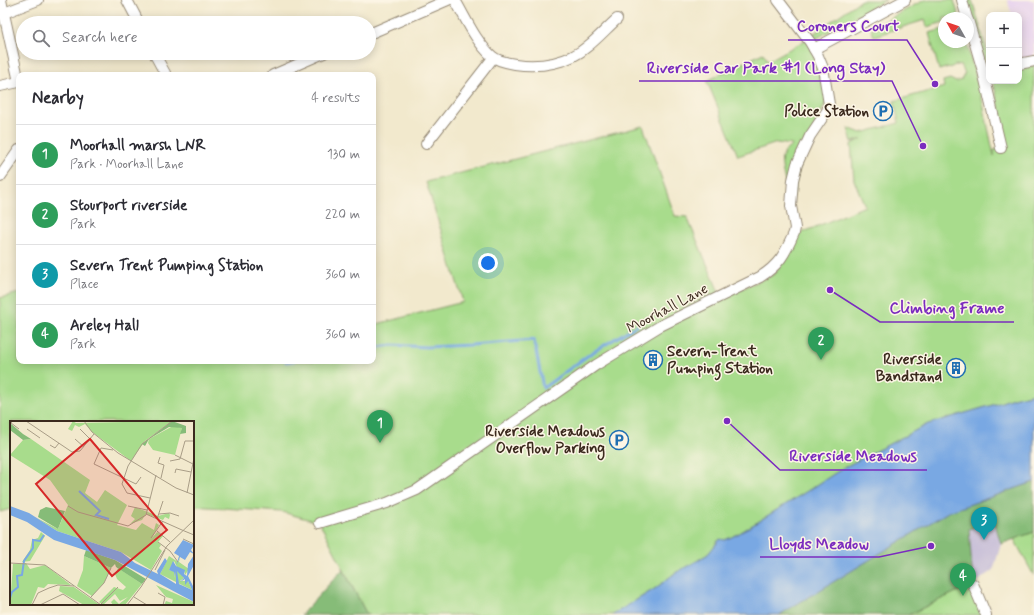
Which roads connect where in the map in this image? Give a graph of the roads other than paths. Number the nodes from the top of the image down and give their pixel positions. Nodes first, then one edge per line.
1 (1, 0) edge
2 (38, 0) edge
3 (127, 0) edge
4 (448, 0) edge
5 (455, 0) edge
6 (778, 0) edge
7 (905, 0) edge
8 (962, 0) edge
9 (966, 12) edge
10 (4, 13) junction
11 (135, 16) edge
12 (617, 18) dead end
13 (376, 31) edge
14 (974, 36) edge
15 (814, 49) junction
16 (493, 58) junction
17 (158, 60) edge
18 (308, 60) edge
19 (1034, 61) edge
20 (1022, 63) edge
21 (986, 70) edge
22 (17, 72) edge
23 (164, 72) edge
24 (280, 72) edge
25 (16, 83) edge
26 (989, 84) edge
27 (0, 86) edge
28 (426, 144) dead end
29 (1001, 148) dead end
30 (16, 155) edge
31 (0, 177) edge
32 (320, 523) dead end
33 (973, 584) dead end
34 (986, 615) edge

1 - 10 street
2 - 10 street
3 - 11 street
4 - 13 street
5 - 16 street
6 - 15 street, Moorhall Lane
7 - 15 street
8 - 9 street
10 - 22 street
12 - 16 street
14 - 21 street
15 - 32 street, Moorhall Lane
16 - 28 street
17 - 23 street
18 - 24 street
19 - 20 street
25 - 27 street
26 - 29 street
30 - 31 street
33 - 34 street

